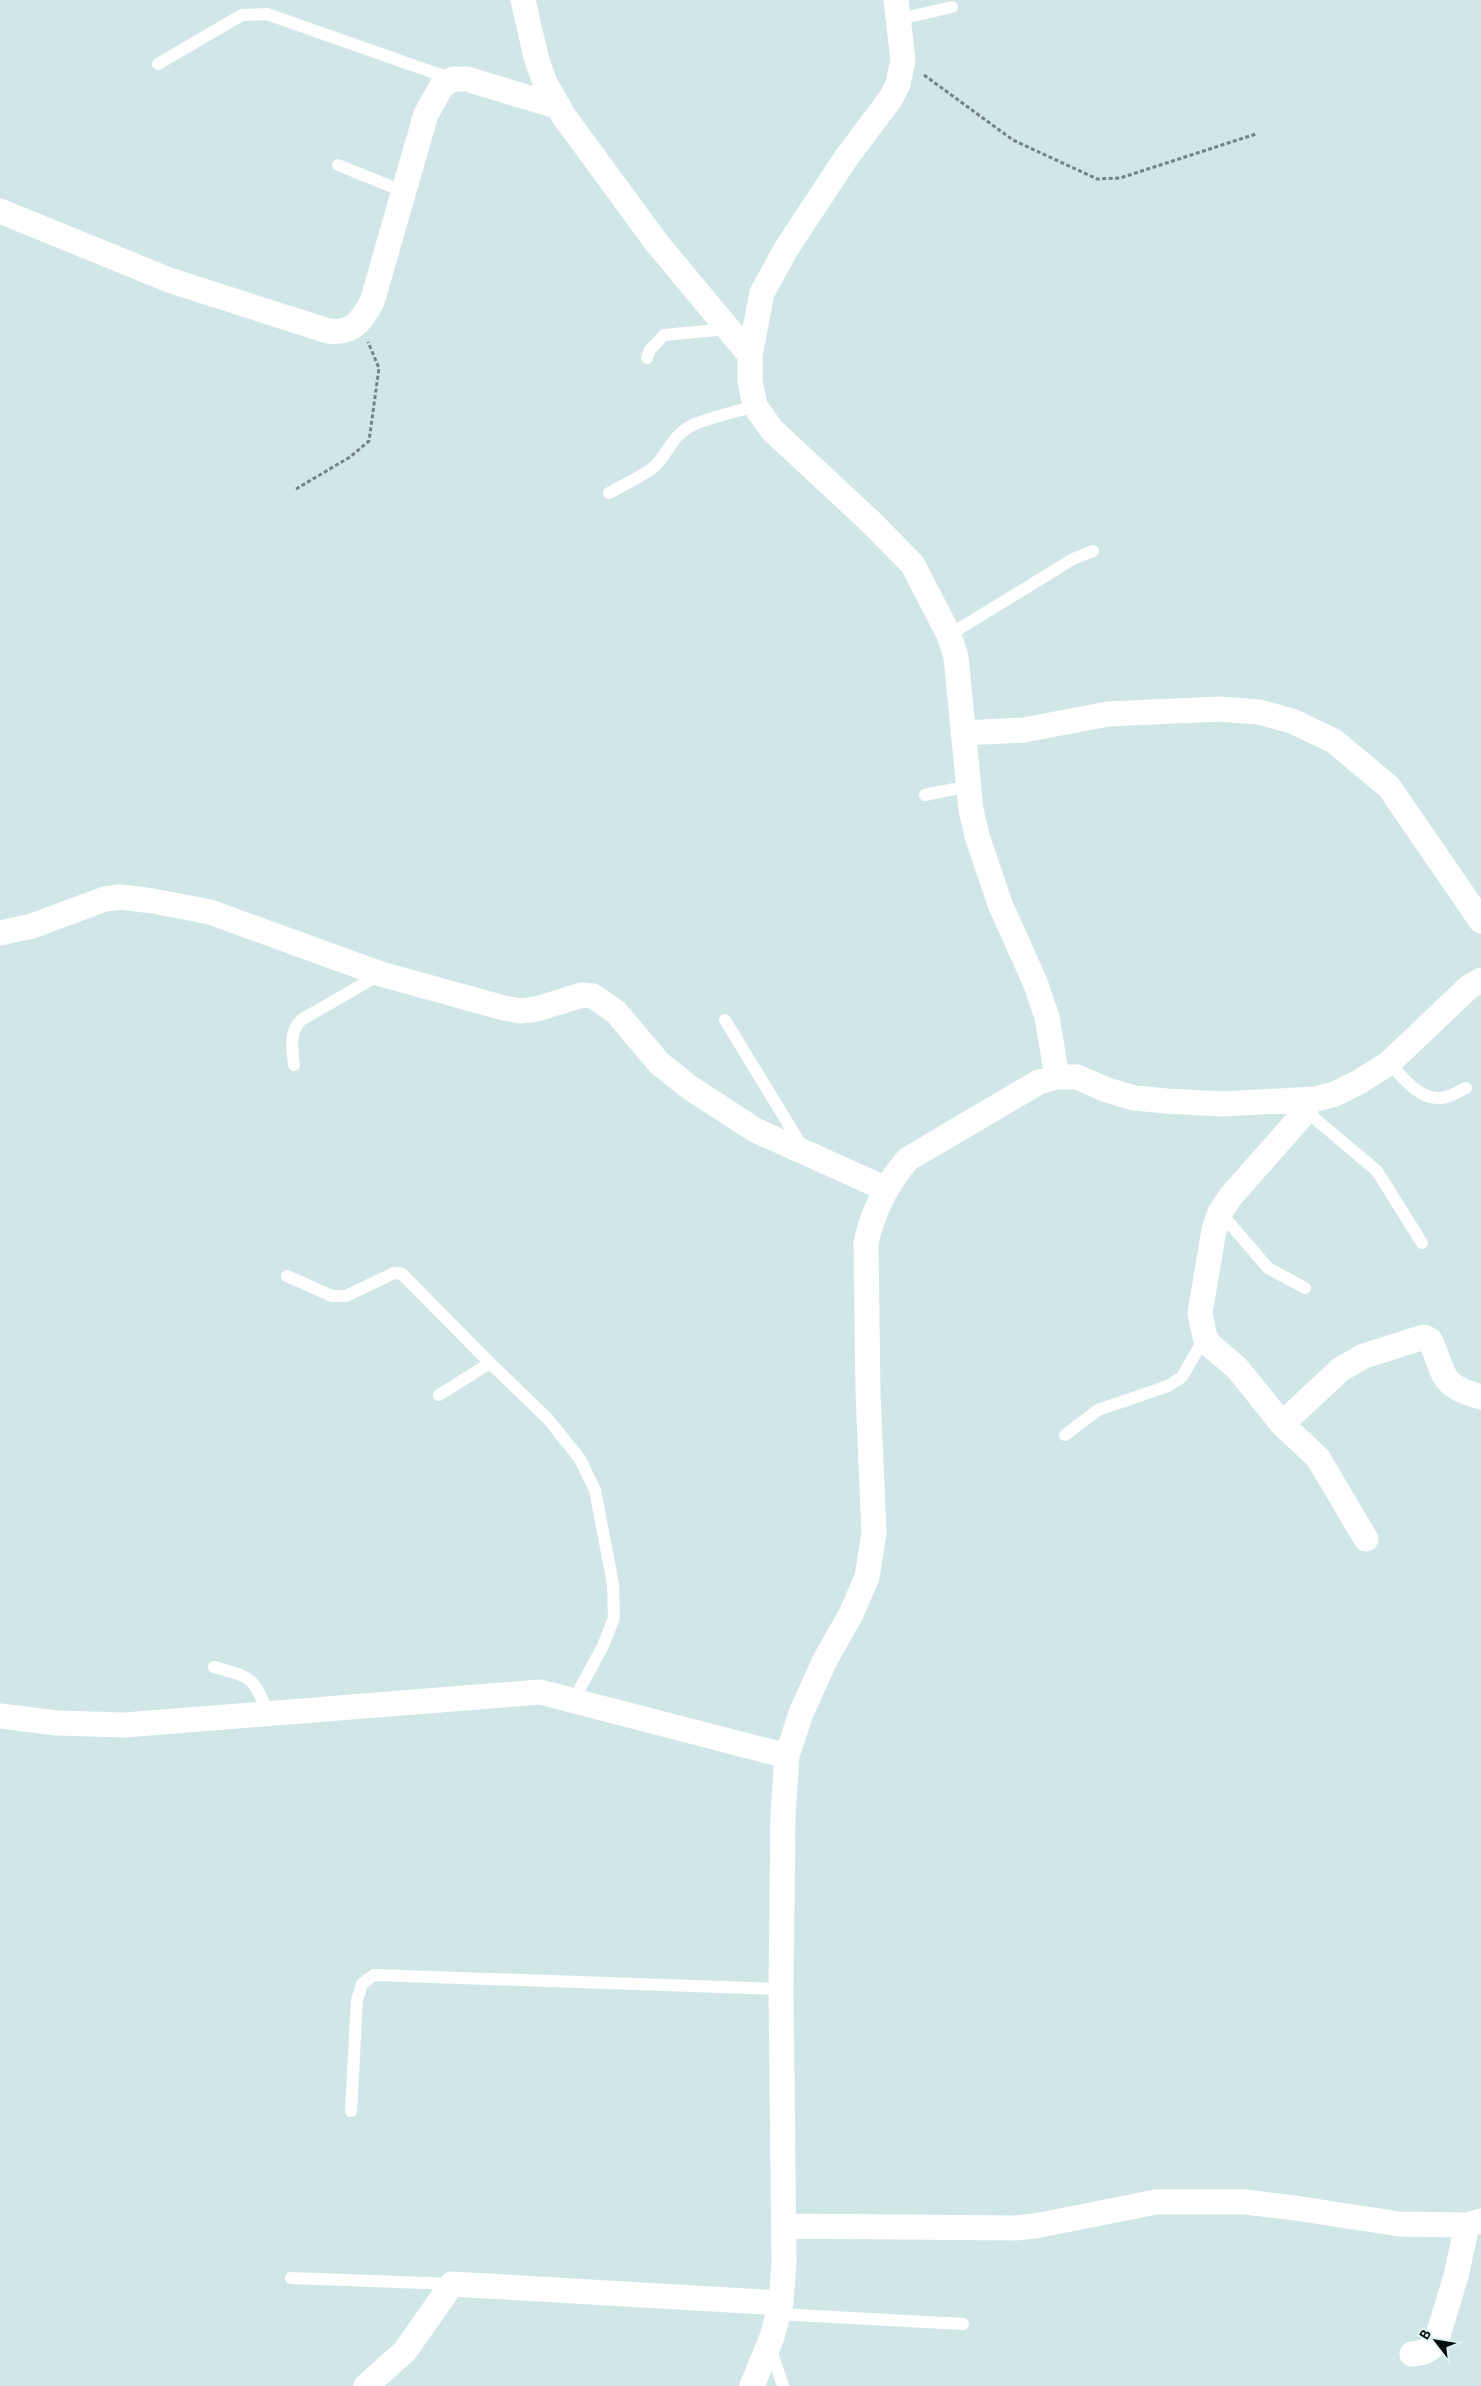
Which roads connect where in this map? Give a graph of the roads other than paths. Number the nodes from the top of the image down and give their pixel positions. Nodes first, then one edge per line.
1 (523, 0) edge
2 (952, 7) dead end
3 (898, 10) edge
4 (158, 64) dead end
5 (454, 79) junction
6 (559, 107) junction
7 (338, 165) dead end
8 (405, 192) junction
9 (0, 211) edge
10 (728, 329) junction
11 (750, 355) junction
12 (647, 358) dead end
13 (755, 406) junction
14 (609, 493) dead end
15 (1093, 551) dead end
16 (949, 635) junction
17 (963, 733) junction
18 (969, 786) junction
19 (925, 794) dead end
20 (1481, 921) edge
21 (0, 933) edge
22 (381, 974) junction
23 (1481, 980) edge
24 (725, 1020) dead end
25 (1389, 1063) junction
26 (294, 1065) dead end
27 (1057, 1077) junction
28 (1466, 1088) dead end
29 (1299, 1106) junction
30 (807, 1154) junction
31 (886, 1189) junction
32 (1220, 1212) junction
33 (1422, 1243) dead end
34 (287, 1276) dead end
35 (1305, 1288) dead end
36 (1205, 1337) junction
37 (490, 1363) junction
38 (439, 1395) dead end
39 (1481, 1397) edge
40 (1282, 1424) junction
41 (1065, 1435) dead end
42 (1366, 1539) dead end
43 (214, 1667) dead end
44 (573, 1701) junction
45 (268, 1714) junction
46 (0, 1716) edge
47 (786, 1756) junction
48 (781, 1988) junction
49 (351, 2111) dead end
50 (1474, 2223) edge
51 (784, 2226) junction
52 (290, 2278) dead end
53 (452, 2284) junction
54 (780, 2308) junction
55 (963, 2324) dead end
56 (769, 2344) junction
57 (1412, 2354) dead end
58 (366, 2386) edge
59 (752, 2386) edge
60 (783, 2386) edge

1 - 6 street
2 - 3 lane
3 - 11 street
4 - 5 lane
5 - 6 street
5 - 8 street
6 - 10 street
7 - 8 lane
8 - 9 street
10 - 11 street
10 - 12 lane
11 - 13 street
13 - 14 lane
13 - 16 street
15 - 16 lane
16 - 17 street
17 - 18 street
17 - 20 street
18 - 19 lane
18 - 27 street
21 - 22 street
22 - 26 lane
22 - 30 street
23 - 25 street
24 - 30 lane
25 - 28 lane
25 - 29 street
27 - 29 street
27 - 31 street
29 - 32 street
29 - 33 lane
30 - 31 street
31 - 47 street
32 - 35 lane
32 - 36 street
34 - 37 lane
36 - 40 street
36 - 41 lane
37 - 38 lane
37 - 44 lane
39 - 40 street
40 - 42 street
43 - 45 lane
44 - 45 street
44 - 47 street
45 - 46 street
47 - 48 street
48 - 49 lane
48 - 51 street
50 - 51 street
50 - 57 street
51 - 54 street
52 - 53 lane
53 - 54 street
53 - 58 street
54 - 55 lane
54 - 56 street
56 - 59 street
56 - 60 lane

